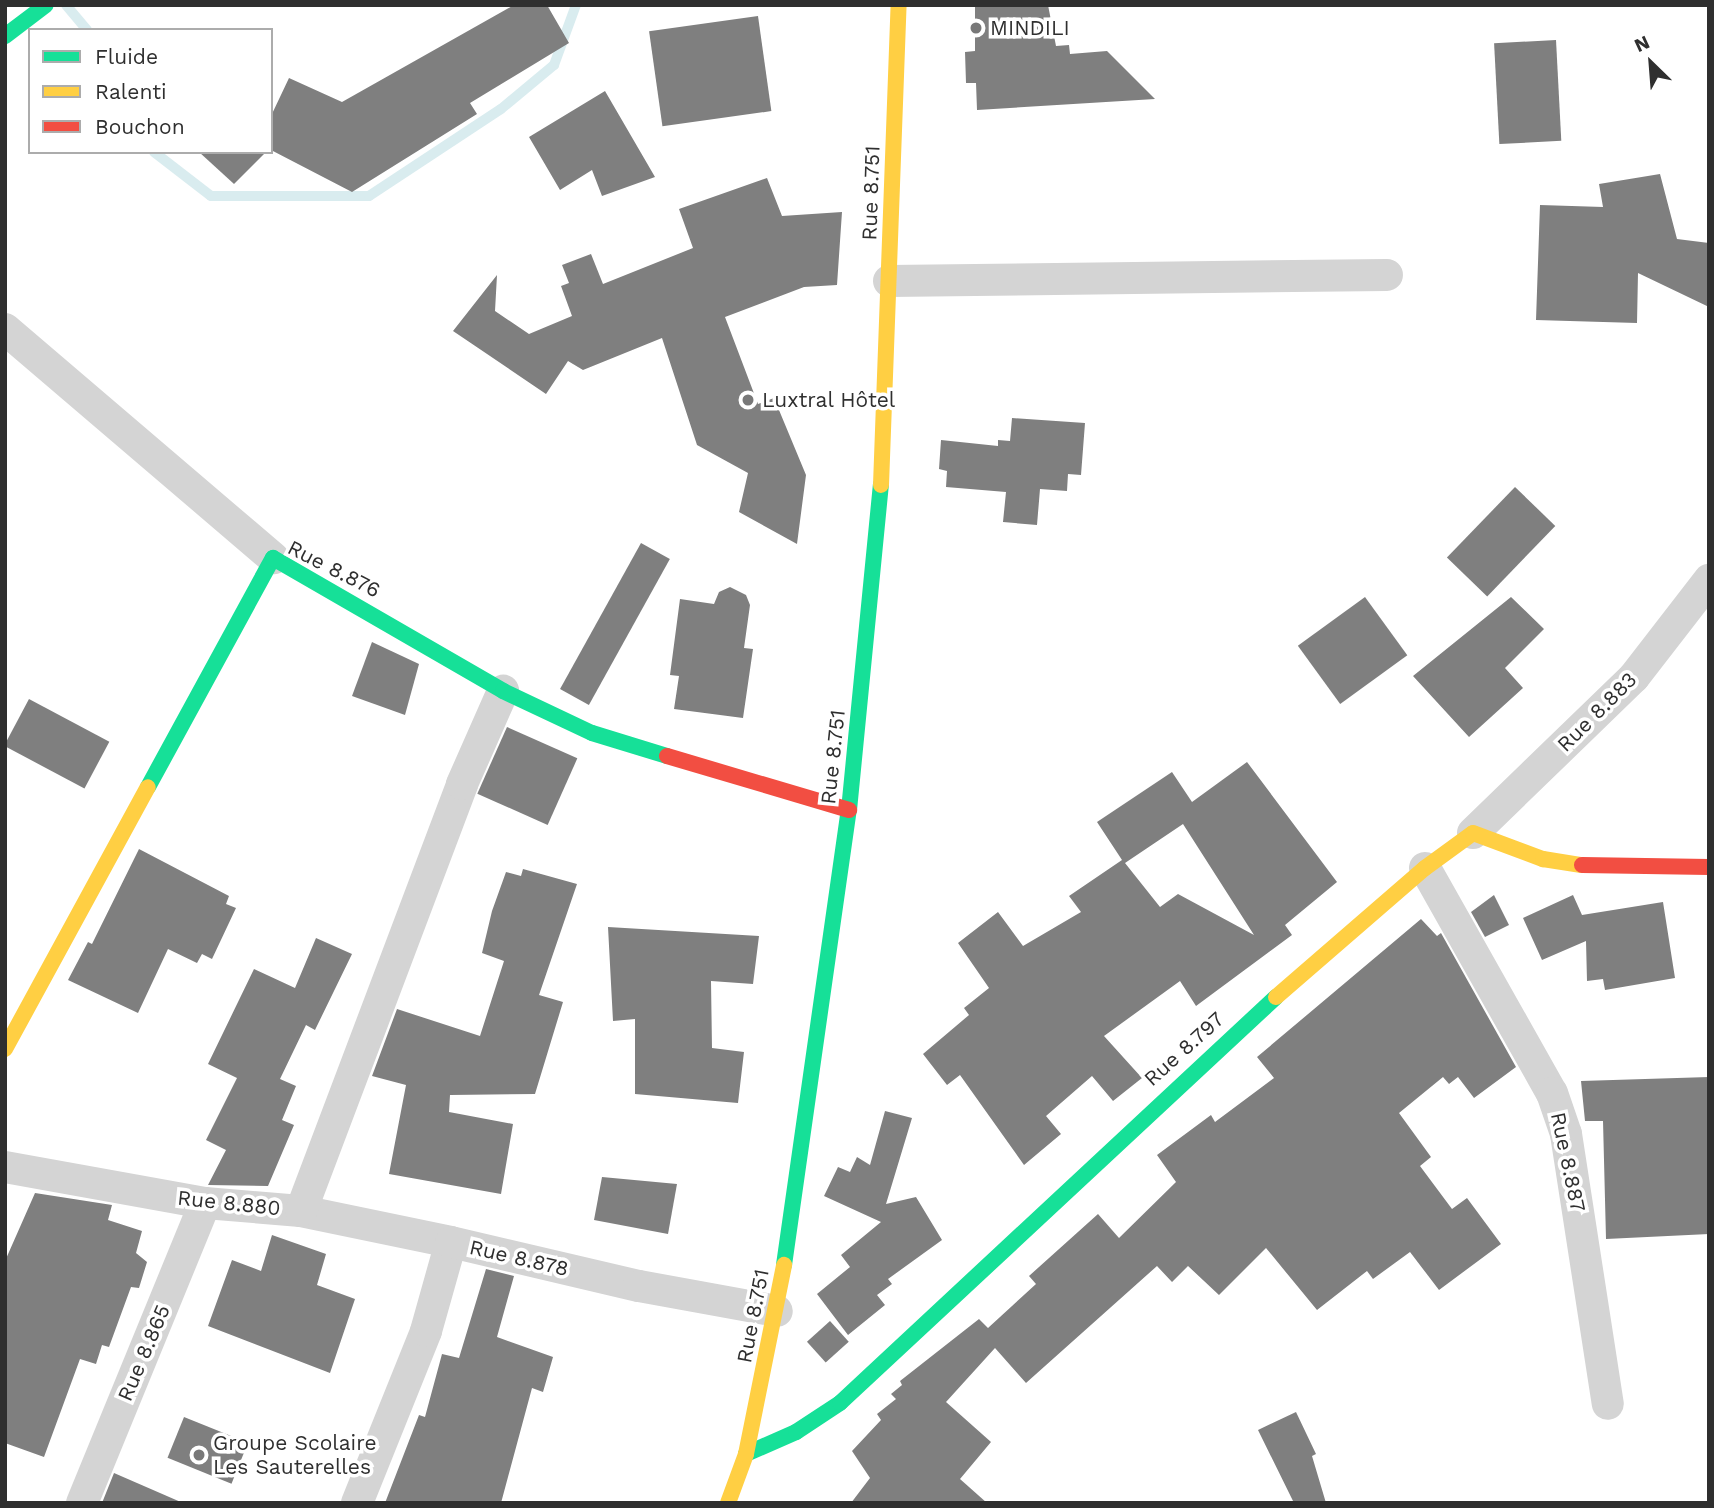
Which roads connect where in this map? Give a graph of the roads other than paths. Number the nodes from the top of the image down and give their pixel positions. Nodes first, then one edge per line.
1 (46, 5) edge
2 (899, 5) edge
3 (5, 36) edge
4 (1387, 275) dead end
5 (889, 281) junction
6 (5, 329) edge
7 (273, 558) junction
8 (1709, 580) edge
9 (503, 691) junction
10 (849, 810) junction
11 (1473, 833) junction
12 (1709, 867) edge
13 (1425, 868) junction
14 (5, 1049) edge
15 (5, 1167) edge
16 (205, 1203) junction
17 (301, 1211) junction
18 (452, 1242) junction
19 (777, 1311) junction
20 (1608, 1404) dead end
21 (746, 1454) junction
22 (82, 1503) edge
23 (357, 1503) edge
24 (728, 1503) edge

1 - 3 main road
2 - 5 main road, Rue 8.751
4 - 5 street
5 - 10 main road, Rue 8.751
6 - 7 street
7 - 9 main road, Rue 8.876
7 - 14 main road, Rue 8.876
8 - 11 street, Rue 8.883
9 - 10 main road, Rue 8.876
9 - 17 street
10 - 19 main road, Rue 8.751
11 - 12 main road
11 - 13 main road, Rue 8.797
13 - 20 street, Rue 8.887
13 - 21 main road, Rue 8.797
15 - 16 street, Rue 8.880
16 - 17 street, Rue 8.880
16 - 22 street, Rue 8.865
17 - 18 street, Rue 8.880
18 - 19 street, Rue 8.878
18 - 23 street, Rue 8.878
19 - 21 main road, Rue 8.751
21 - 24 main road, Rue 8.751

